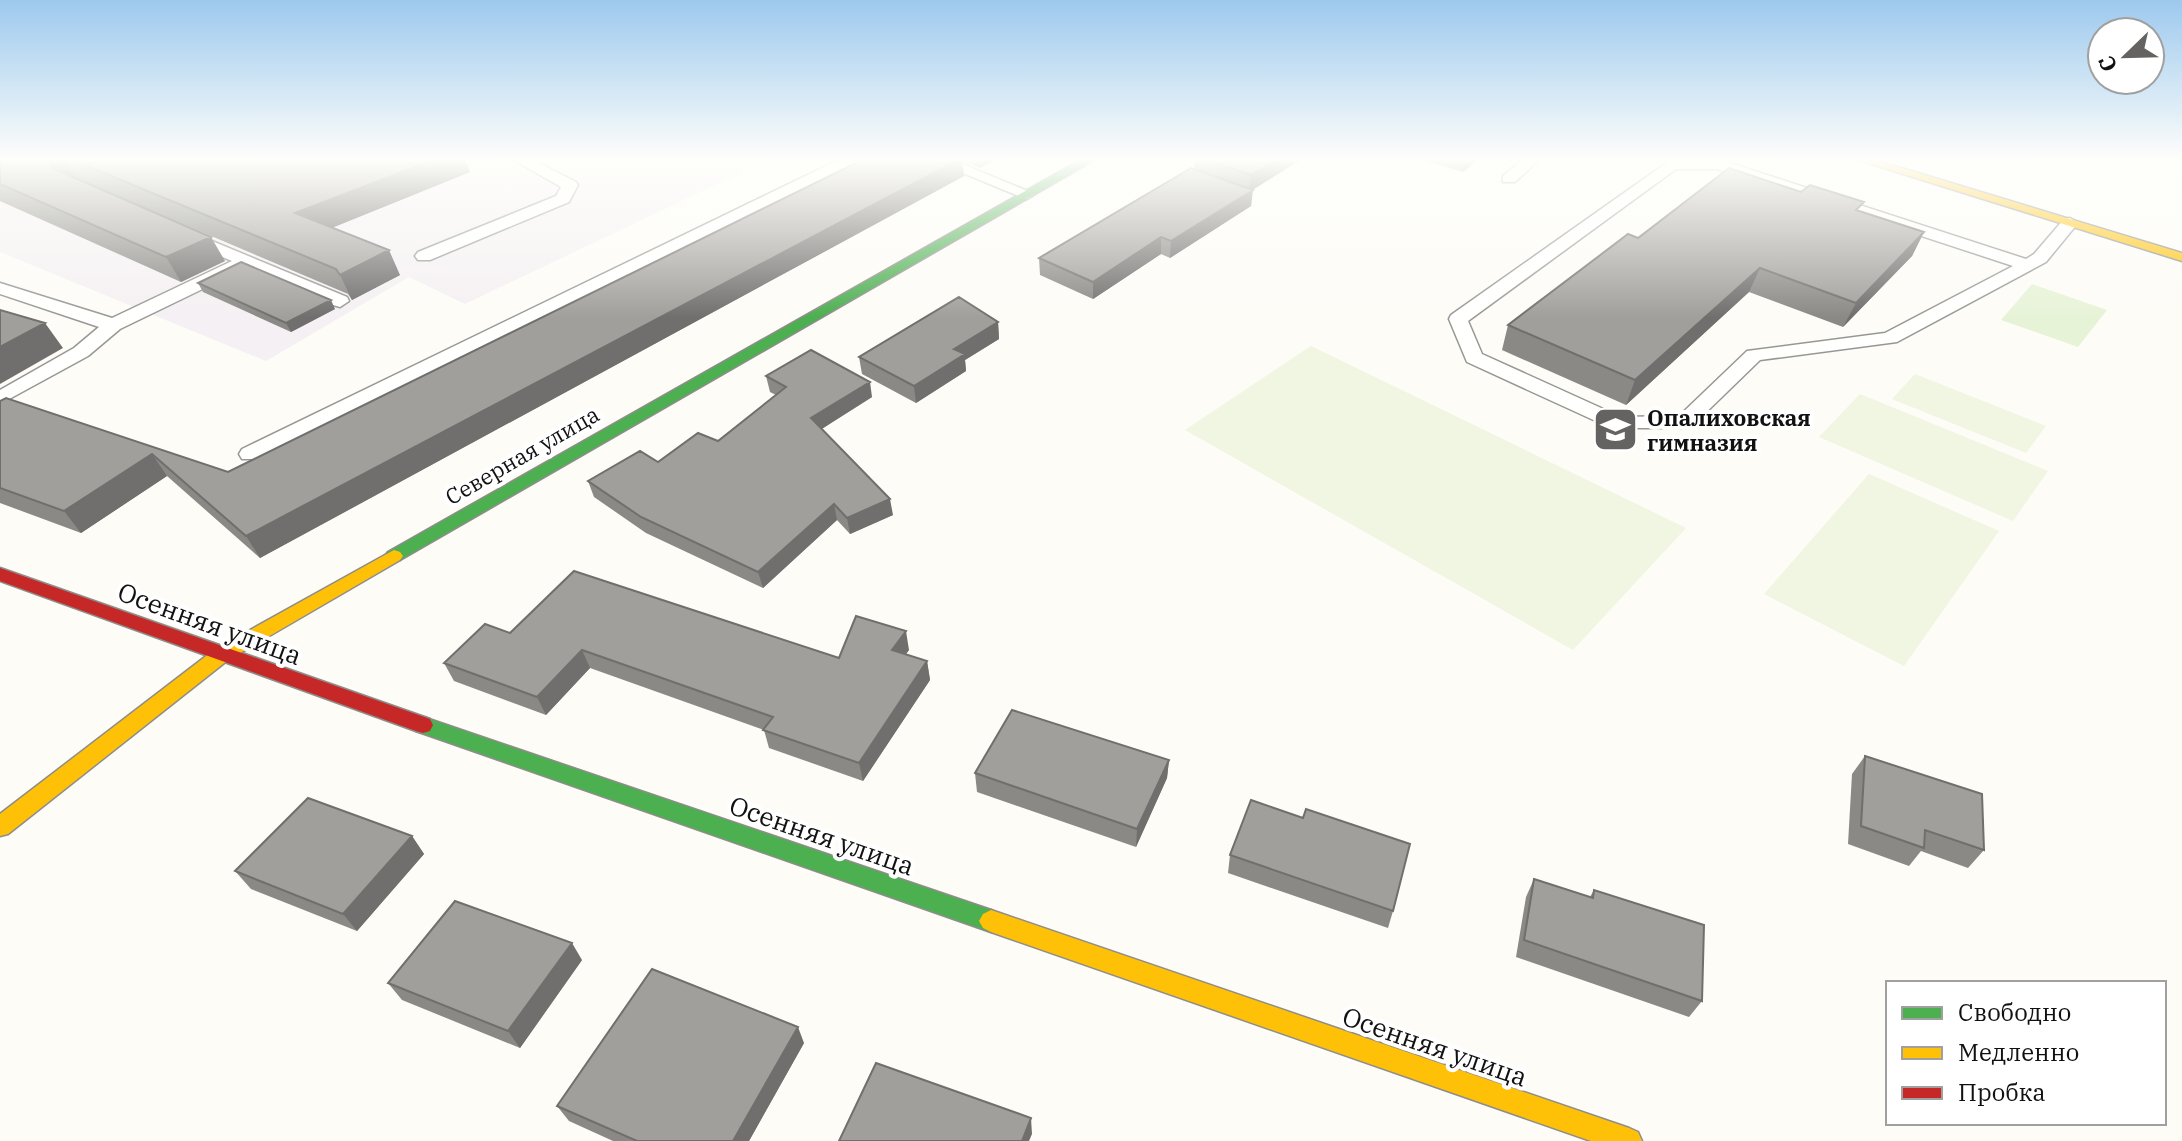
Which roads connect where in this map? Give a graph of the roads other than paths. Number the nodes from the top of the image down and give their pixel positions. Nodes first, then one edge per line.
1 (531, 212) edge
2 (744, 212) edge
3 (995, 212) edge
4 (1605, 212) edge
5 (1866, 212) edge
6 (2035, 212) edge
7 (2070, 223) junction
8 (174, 230) edge
9 (424, 256) dead end
10 (2182, 257) edge
11 (246, 261) junction
12 (2028, 265) junction
13 (0, 288) edge
14 (340, 301) edge
15 (113, 325) junction
16 (0, 398) edge
17 (250, 454) dead end
18 (0, 574) edge
19 (221, 655) junction
20 (0, 827) edge
21 (1629, 1141) edge

1 - 9 lane
2 - 17 lane
3 - 19 street, Северная улица
4 - 12 lane
5 - 12 lane
6 - 7 street
7 - 10 street
7 - 12 lane
8 - 11 lane
11 - 14 lane
11 - 15 lane
13 - 15 lane
15 - 16 lane
18 - 19 street, Осенняя улица
19 - 20 street, Северная улица
19 - 21 street, Осенняя улица

